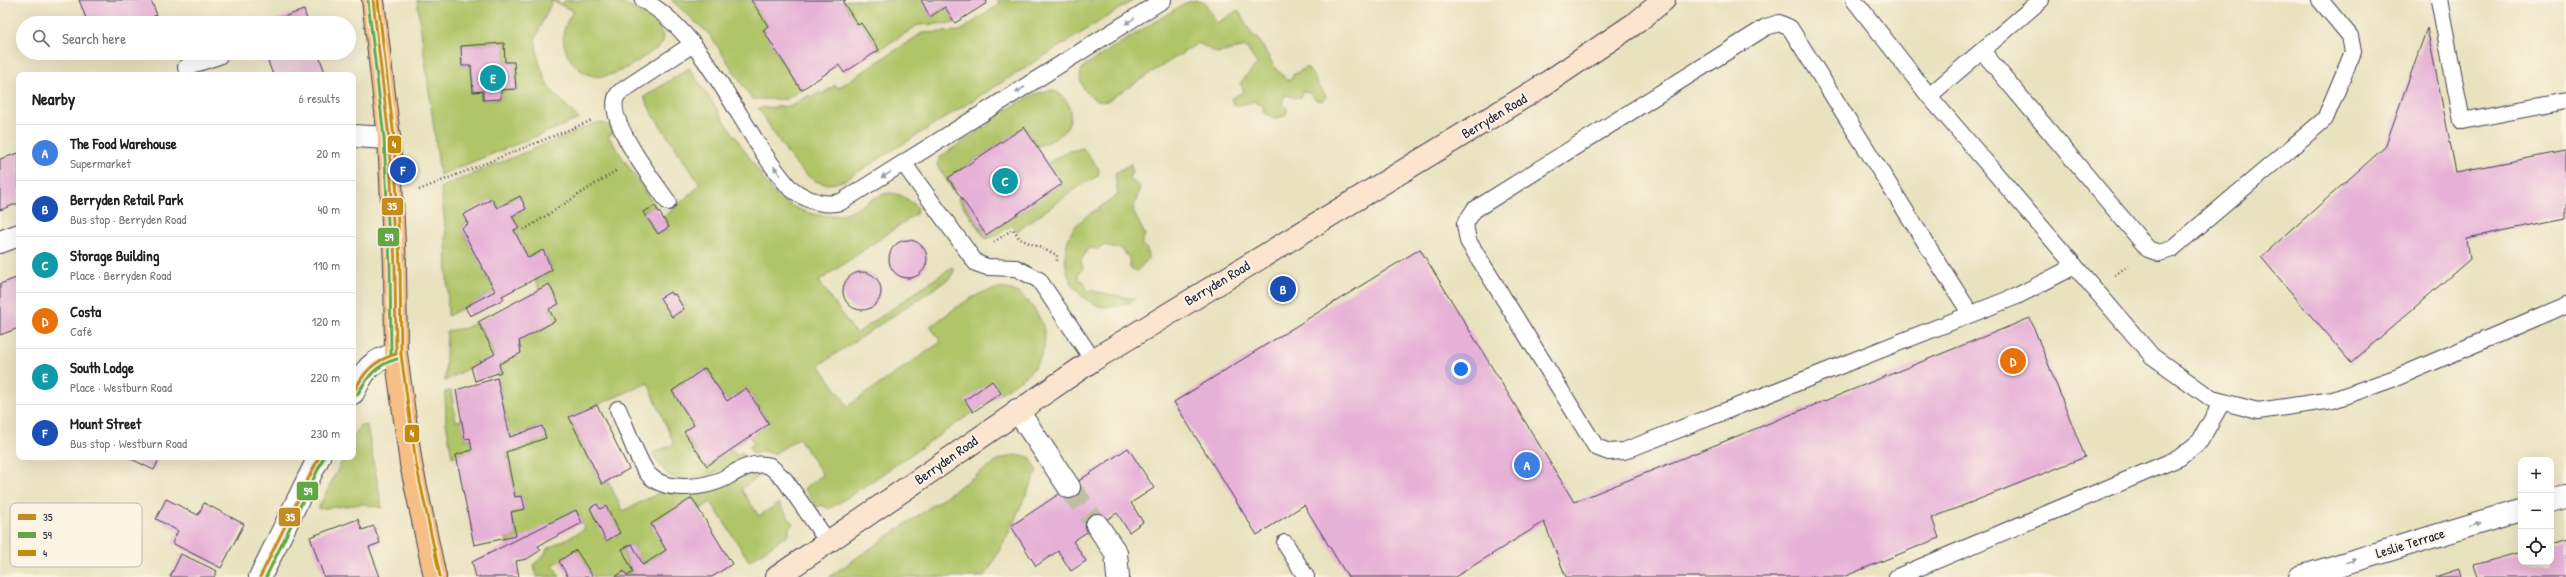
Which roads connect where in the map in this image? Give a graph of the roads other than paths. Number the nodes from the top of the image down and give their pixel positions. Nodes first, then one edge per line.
1 (373, 0) edge
2 (643, 0) edge
3 (1163, 0) edge
4 (1664, 0) edge
5 (1854, 0) edge
6 (2042, 0) edge
7 (2320, 0) edge
8 (2440, 0) edge
9 (692, 44) junction
10 (1982, 51) junction
11 (207, 60) edge
12 (187, 72) edge
13 (1929, 96) junction
14 (2566, 101) edge
15 (356, 136) edge
16 (389, 138) junction
17 (904, 164) junction
18 (668, 202) dead end
19 (16, 236) edge
20 (0, 242) edge
21 (2075, 266) junction
22 (2566, 305) edge
23 (1970, 313) junction
24 (396, 354) junction
25 (1093, 360) junction
26 (356, 387) edge
27 (2222, 402) junction
28 (618, 409) dead end
29 (1017, 410) junction
30 (318, 460) edge
31 (1069, 487) tunnel mouth
32 (2566, 497) edge
33 (2554, 500) edge
34 (2518, 511) edge
35 (1097, 525) tunnel mouth
36 (828, 542) junction
37 (1285, 543) dead end
38 (260, 577) edge
39 (435, 577) edge
40 (777, 577) edge
41 (1118, 577) edge
42 (1306, 577) edge
43 (1897, 577) edge
44 (2300, 577) edge

1 - 16 main road
2 - 9 lane
3 -> 17 lane
4 - 25 main road, Berryden Road
5 - 13 lane
6 - 10 lane
7 - 10 lane
8 - 14 lane
17 -> 9 lane
9 - 18 lane
10 - 13 lane
11 - 12 lane
13 - 21 lane
15 - 16 street
16 - 24 main road
17 - 25 lane
19 - 20 street
21 - 23 lane
21 - 27 lane
22 - 27 lane
23 - 23 lane
24 - 26 street
24 - 39 main road
25 - 29 main road, Berryden Road
27 - 43 lane
28 - 36 lane
29 - 31 street
29 - 36 main road, Berryden Road
30 - 38 street
32 - 33 street
44 -> 34 street, Leslie Terrace
35 - 41 street
36 - 40 main road, Berryden Road
37 - 42 lane

